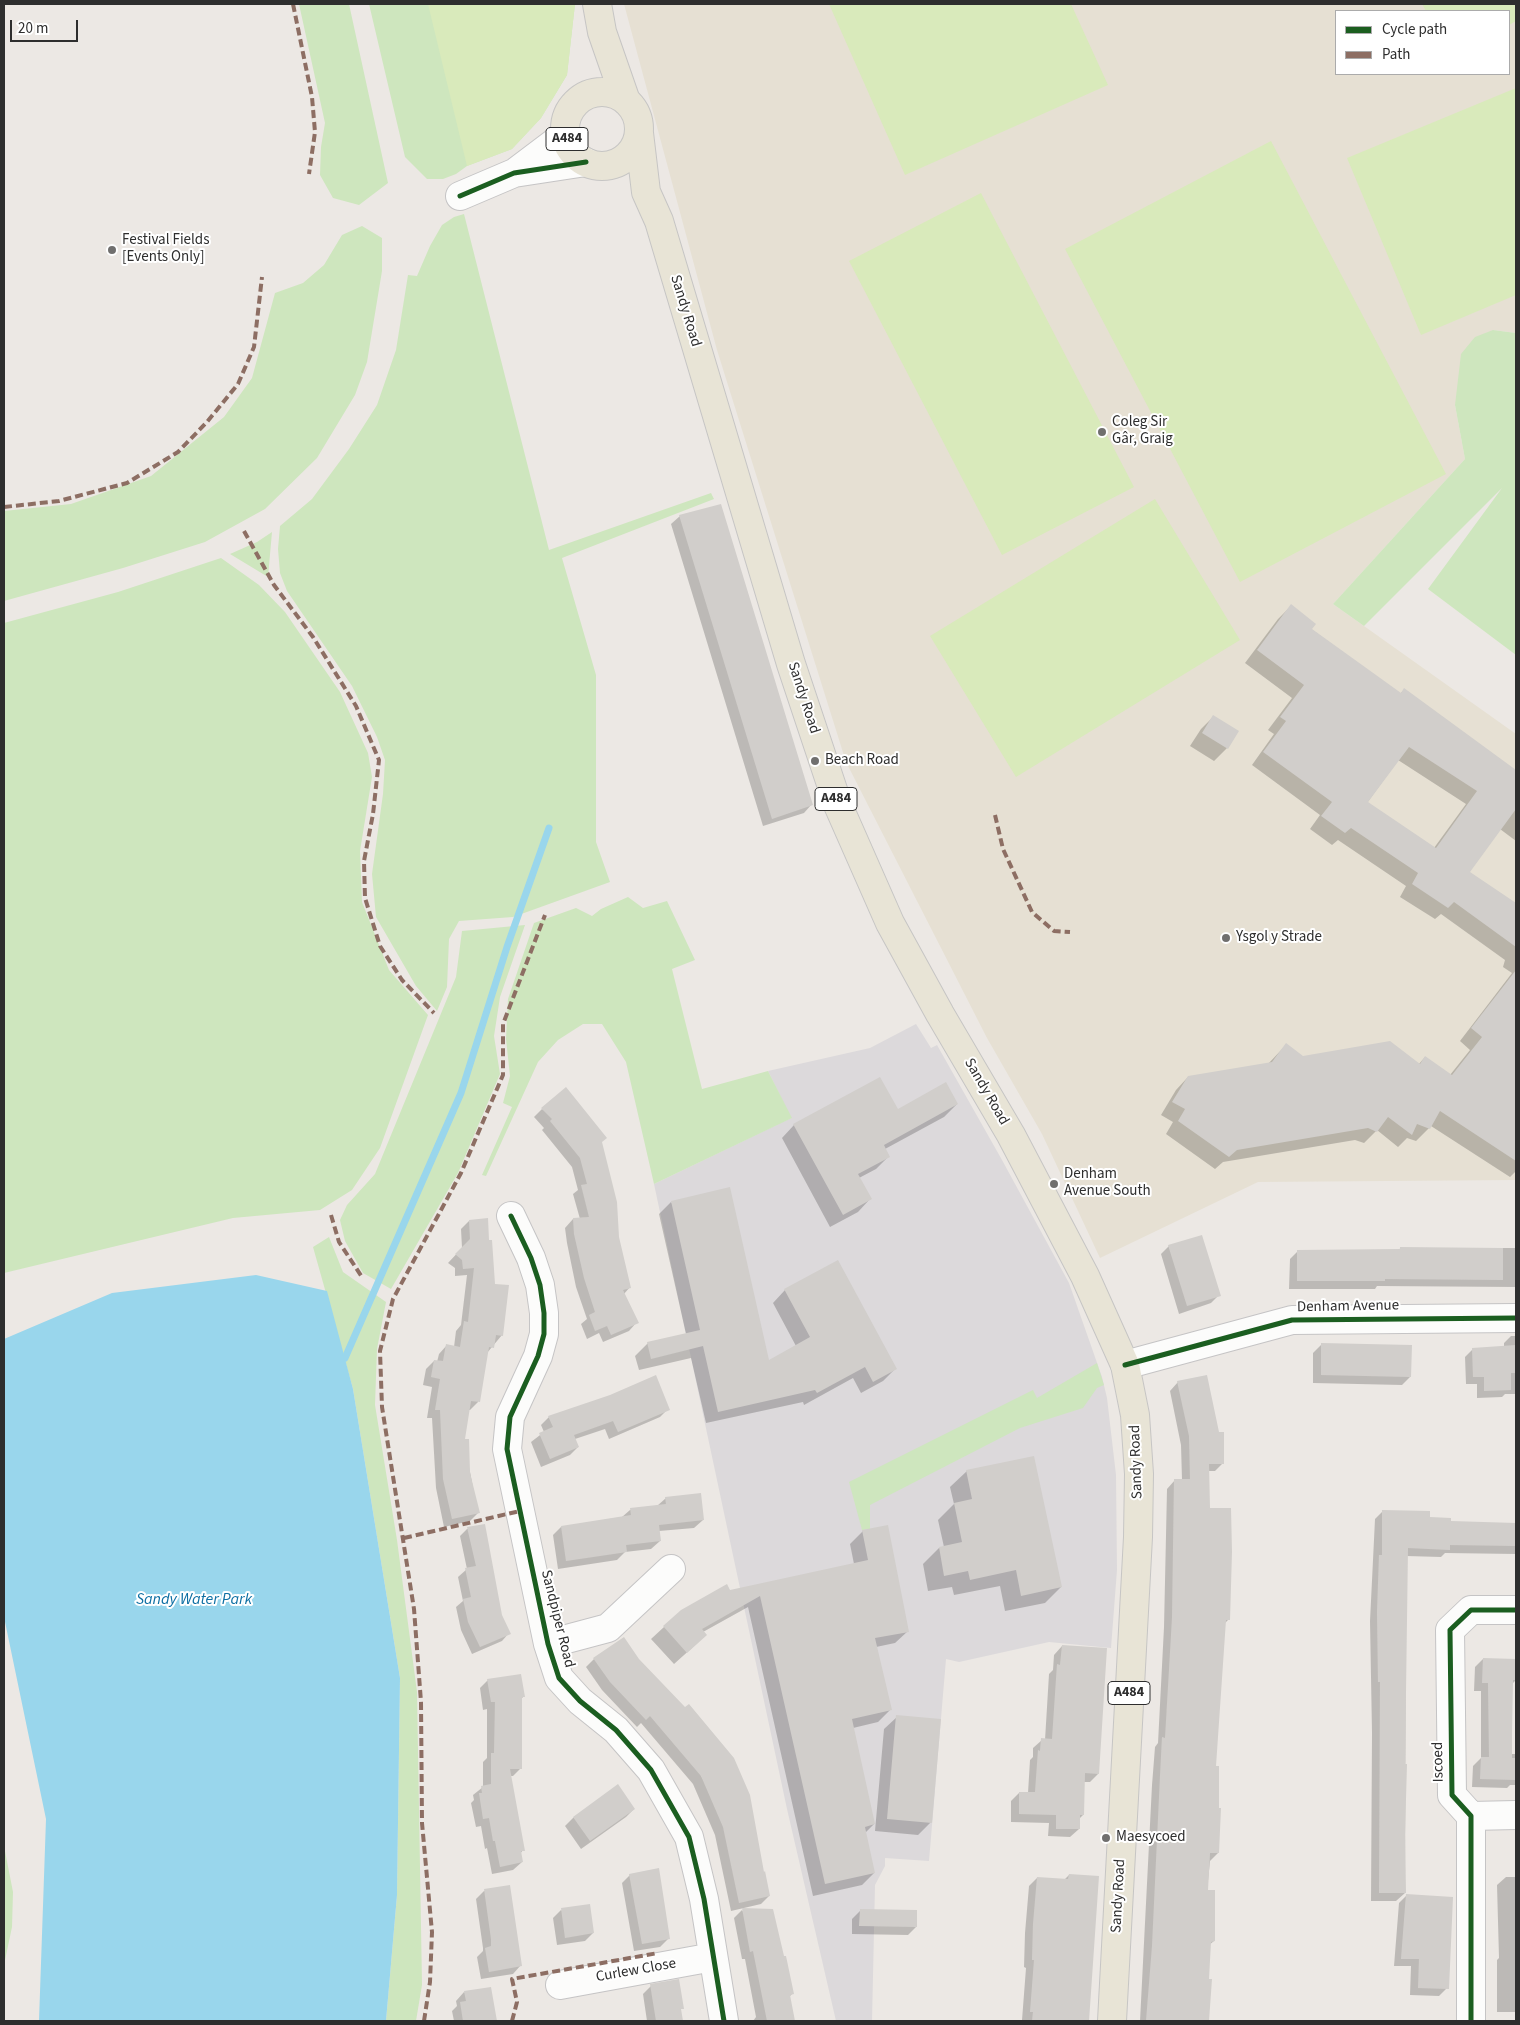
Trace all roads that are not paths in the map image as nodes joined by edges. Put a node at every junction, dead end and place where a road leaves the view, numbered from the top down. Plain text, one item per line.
1 (597, 4) edge
2 (602, 32) junction
3 (590, 95) junction
4 (626, 101) junction
5 (639, 133) junction
6 (566, 134) junction
7 (597, 164) junction
8 (514, 173) junction
9 (646, 192) junction
10 (460, 196) dead end
11 (511, 1216) dead end
12 (1516, 1318) edge
13 (1125, 1365) junction
14 (671, 1570) dead end
15 (1516, 1610) edge
16 (548, 1644) junction
17 (1516, 1815) edge
18 (1471, 1816) junction
19 (713, 1957) junction
20 (560, 1985) dead end
21 (724, 2021) edge
22 (1112, 2021) edge
23 (1471, 2021) edge

1 - 2 main road, A484
2 - 3 main road, A484
2 - 4 main road, A484
3 - 4 main road
3 - 6 main road, A484
4 - 5 main road, A484
5 - 7 main road
5 - 9 main road, Sandy Road / A484
6 - 7 main road, A484
6 - 8 street
7 - 8 street
7 - 9 main road, A484
8 - 10 street
9 - 13 main road, Sandy Road / A484
11 - 16 street, Sandpiper Road
12 - 13 street, Denham Avenue
13 - 22 main road, Sandy Road / A484
14 - 16 street, Sandpiper Road
15 - 18 street, Iscoed
16 - 19 street, Sandpiper Road
17 - 18 street
18 - 23 street
19 - 20 street, Curlew Close
19 - 21 street, Sandpiper Road

